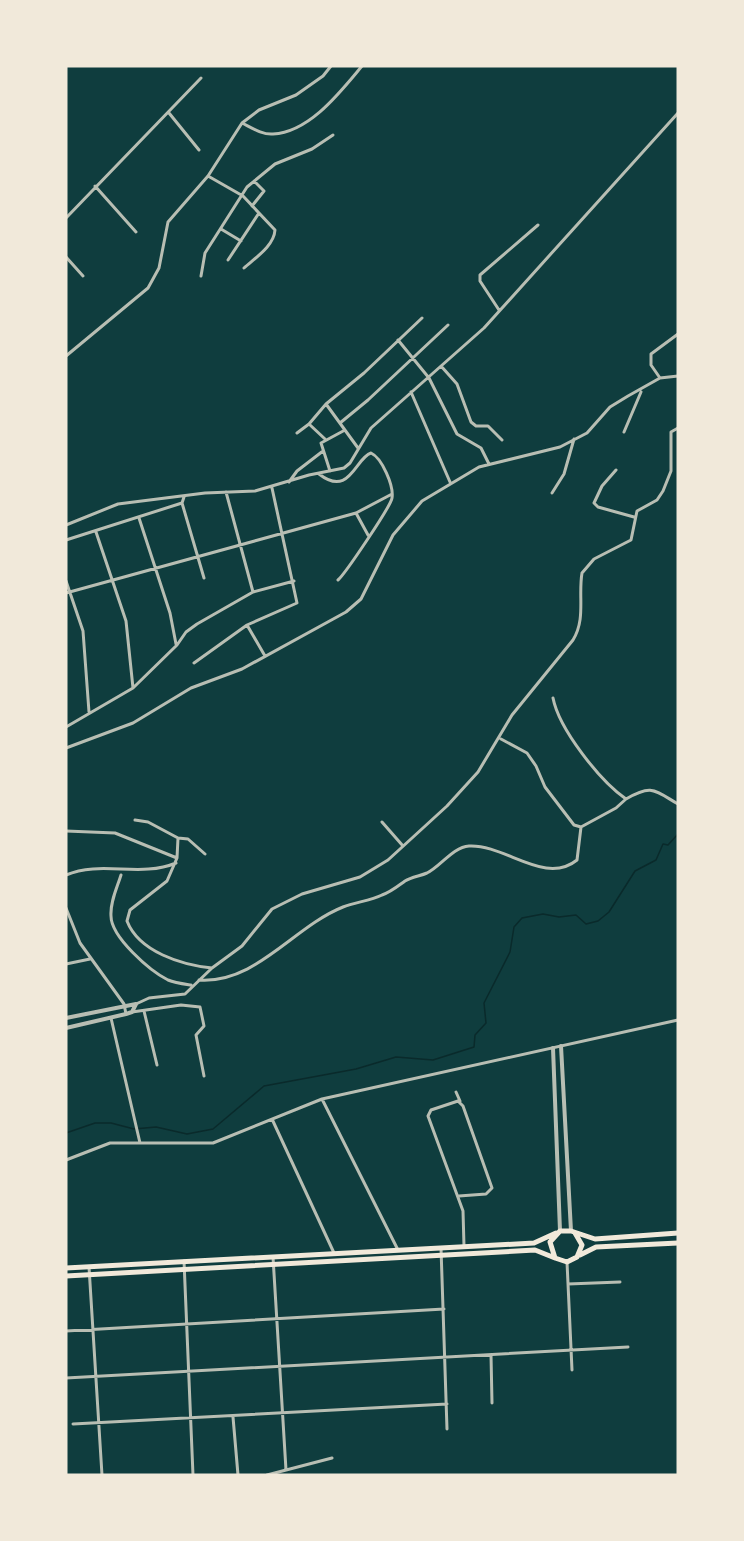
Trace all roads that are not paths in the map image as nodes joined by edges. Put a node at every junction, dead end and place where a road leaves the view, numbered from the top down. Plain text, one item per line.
1 (331, 66) edge
2 (362, 66) edge
3 (201, 78) dead end
4 (169, 113) junction
5 (678, 113) edge
6 (242, 123) junction
7 (333, 135) dead end
8 (199, 150) dead end
9 (208, 176) junction
10 (254, 181) junction
11 (95, 186) junction
12 (243, 196) junction
13 (252, 206) junction
14 (260, 213) junction
15 (66, 218) edge
16 (538, 225) dead end
17 (221, 229) junction
18 (136, 232) dead end
19 (241, 241) junction
20 (66, 257) edge
21 (228, 260) dead end
22 (244, 268) dead end
23 (83, 276) dead end
24 (201, 276) dead end
25 (499, 310) junction
26 (422, 318) dead end
27 (448, 325) dead end
28 (678, 334) edge
29 (398, 339) junction
30 (66, 356) edge
31 (412, 356) junction
32 (441, 366) junction
33 (678, 376) edge
34 (429, 378) junction
35 (660, 378) junction
36 (642, 390) junction
37 (411, 392) junction
38 (326, 404) junction
39 (340, 423) junction
40 (309, 424) junction
41 (678, 428) edge
42 (345, 429) junction
43 (624, 432) dead end
44 (297, 433) dead end
45 (574, 439) junction
46 (325, 440) junction
47 (502, 440) dead end
48 (358, 448) junction
49 (323, 451) junction
50 (489, 464) junction
51 (616, 470) dead end
52 (330, 471) junction
53 (319, 474) junction
54 (450, 482) junction
55 (288, 483) junction
56 (272, 488) junction
57 (226, 492) junction
58 (552, 493) dead end
59 (393, 494) junction
60 (184, 496) junction
61 (182, 503) junction
62 (356, 513) junction
63 (634, 517) junction
64 (139, 518) junction
65 (66, 525) edge
66 (96, 532) junction
67 (283, 532) junction
68 (368, 535) junction
69 (66, 540) edge
70 (241, 543) junction
71 (198, 555) junction
72 (156, 567) junction
73 (204, 578) dead end
74 (113, 579) junction
75 (338, 580) dead end
76 (66, 581) edge
77 (294, 581) junction
78 (253, 591) junction
79 (68, 592) edge
80 (247, 625) junction
81 (177, 645) junction
82 (265, 656) junction
83 (194, 663) dead end
84 (132, 688) junction
85 (553, 698) dead end
86 (89, 712) junction
87 (66, 727) edge
88 (501, 739) junction
89 (66, 748) edge
90 (626, 799) junction
91 (678, 804) edge
92 (135, 820) dead end
93 (382, 822) dead end
94 (581, 827) junction
95 (66, 831) edge
96 (178, 838) junction
97 (403, 846) junction
98 (205, 854) dead end
99 (176, 861) junction
100 (66, 875) edge
101 (121, 875) dead end
102 (66, 909) edge
103 (67, 915) edge
104 (90, 959) junction
105 (66, 964) edge
106 (212, 968) junction
107 (198, 980) junction
108 (191, 986) junction
109 (124, 1004) junction
110 (136, 1004) junction
111 (144, 1011) junction
112 (132, 1012) junction
113 (126, 1014) junction
114 (66, 1018) edge
115 (111, 1018) junction
116 (678, 1020) edge
117 (66, 1028) edge
118 (561, 1046) junction
119 (553, 1048) junction
120 (157, 1065) dead end
121 (204, 1076) dead end
122 (456, 1092) dead end
123 (322, 1099) junction
124 (460, 1101) junction
125 (272, 1119) junction
126 (140, 1143) junction
127 (66, 1160) edge
128 (459, 1196) junction
129 (558, 1232) junction
130 (573, 1232) junction
131 (678, 1233) edge
132 (678, 1243) edge
133 (464, 1246) junction
134 (441, 1248) junction
135 (398, 1250) junction
136 (334, 1253) junction
137 (442, 1255) junction
138 (273, 1257) junction
139 (577, 1257) junction
140 (555, 1258) junction
141 (184, 1261) junction
142 (567, 1262) junction
143 (139, 1264) junction
144 (274, 1264) junction
145 (89, 1267) junction
146 (66, 1268) edge
147 (185, 1269) junction
148 (139, 1272) junction
149 (90, 1275) junction
150 (66, 1276) edge
151 (620, 1282) dead end
152 (568, 1284) junction
153 (444, 1309) junction
154 (277, 1318) junction
155 (186, 1323) junction
156 (93, 1329) junction
157 (66, 1331) edge
158 (627, 1347) dead end
159 (570, 1350) junction
160 (491, 1356) junction
161 (445, 1358) junction
162 (279, 1366) junction
163 (572, 1370) dead end
164 (188, 1371) junction
165 (95, 1376) junction
166 (66, 1378) edge
167 (492, 1403) dead end
168 (447, 1404) junction
169 (282, 1414) junction
170 (233, 1416) junction
171 (190, 1418) junction
172 (99, 1423) junction
173 (73, 1424) dead end
174 (447, 1429) dead end
175 (332, 1458) dead end
176 (286, 1470) junction
177 (102, 1475) edge
178 (193, 1475) edge
179 (238, 1475) edge
180 (267, 1475) edge

1 - 6 street
2 - 6 street
3 - 4 street
4 - 8 street
4 - 11 street
5 - 25 street
6 - 9 street
7 - 10 street
9 - 12 street
9 - 30 street
10 - 12 street
10 - 13 street
11 - 15 street
11 - 18 street
12 - 13 street
12 - 17 street
13 - 14 street
14 - 19 street
14 - 22 street
16 - 25 street
17 - 19 street
17 - 24 street
19 - 21 street
20 - 23 street
25 - 32 street
26 - 29 street
27 - 31 street
28 - 35 street
29 - 31 street
29 - 38 street
31 - 34 street
31 - 39 street
32 - 34 street
32 - 47 street
33 - 35 street
34 - 37 street
34 - 50 street
35 - 36 street
36 - 43 street
36 - 45 street
37 - 48 street
37 - 54 street
38 - 39 street
38 - 40 street
39 - 42 street
40 - 44 street
40 - 46 street
41 - 63 street
42 - 46 street
42 - 48 street
45 - 50 street
45 - 58 street
46 - 49 street
48 - 52 street
49 - 52 street
49 - 55 street
50 - 54 street
51 - 63 street
52 - 53 street
53 - 55 street
53 - 59 street
54 - 82 street
55 - 56 street
56 - 57 street
56 - 67 street
57 - 60 street
57 - 70 street
59 - 62 street
59 - 68 street
60 - 61 street
60 - 65 street
61 - 64 street
61 - 71 street
62 - 67 street
62 - 68 street
63 - 88 street
64 - 66 street
64 - 72 street
66 - 69 street
66 - 74 street
67 - 70 street
67 - 77 street
68 - 75 street
70 - 71 street
70 - 78 street
71 - 72 street
71 - 73 street
72 - 74 street
72 - 81 street
74 - 79 street
74 - 84 street
76 - 79 street
77 - 78 street
77 - 80 street
78 - 81 street
79 - 86 street
80 - 82 street
80 - 83 street
81 - 84 street
82 - 89 street
84 - 86 street
85 - 90 street
86 - 87 street
88 - 94 street
88 - 97 street
90 - 91 street
90 - 94 street
92 - 96 street
93 - 97 street
94 - 107 street
95 - 99 street
96 - 98 street
96 - 99 street
97 - 106 street
99 - 100 street
99 - 106 street
101 - 108 street
102 - 103 street
103 - 104 street
104 - 105 street
104 - 109 street
106 - 107 street
107 - 108 street
108 - 110 street
109 - 110 street
109 - 113 street
109 - 114 street
110 - 112 street
111 - 112 street
111 - 120 street
111 - 121 street
112 - 113 street
113 - 115 street
115 - 117 street
115 - 126 street
116 - 118 street
118 - 119 street
118 - 130 street
119 - 123 street
119 - 129 street
122 - 124 street
123 - 125 street
123 - 135 street
124 - 128 street
124 - 128 street
125 - 126 street
125 - 136 street
126 - 127 street
128 - 133 street
129 - 130 highway
129 - 133 highway
129 - 140 highway
130 - 131 highway
130 - 139 highway
132 - 139 highway
133 - 134 highway
134 - 135 highway
134 - 137 street
135 - 136 highway
136 - 138 highway
137 - 140 highway
137 - 144 highway
137 - 153 street
138 - 141 highway
138 - 144 street
139 - 142 highway
140 - 142 highway
141 - 143 highway
141 - 147 street
142 - 152 street
143 - 145 highway
143 - 148 street
144 - 147 highway
144 - 154 street
145 - 146 highway
145 - 149 street
147 - 148 highway
147 - 155 street
148 - 149 highway
149 - 150 highway
149 - 156 street
151 - 152 street
152 - 159 street
153 - 154 street
153 - 161 street
154 - 155 street
154 - 162 street
155 - 156 street
155 - 164 street
156 - 157 street
156 - 165 street
158 - 159 street
159 - 160 street
159 - 163 street
160 - 161 street
160 - 167 street
161 - 162 street
161 - 168 street
162 - 164 street
162 - 169 street
164 - 165 street
164 - 171 street
165 - 166 street
165 - 172 street
168 - 169 street
168 - 174 street
169 - 170 street
169 - 176 street
170 - 171 street
170 - 179 street
171 - 172 street
171 - 178 street
172 - 173 street
172 - 177 street
175 - 176 street
176 - 180 street

